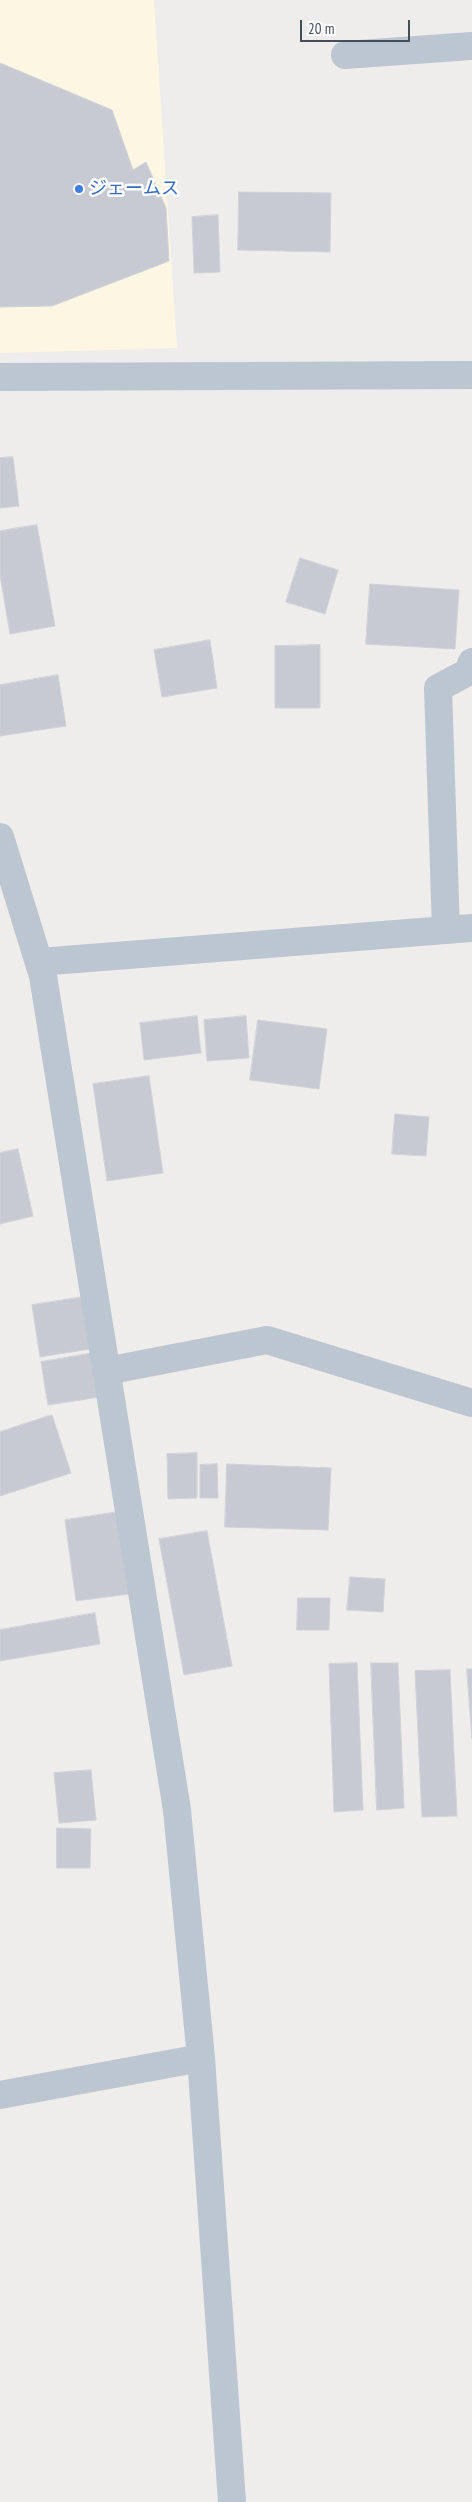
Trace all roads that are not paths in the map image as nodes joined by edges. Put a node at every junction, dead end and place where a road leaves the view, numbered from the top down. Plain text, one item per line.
1 (472, 46) edge
2 (345, 55) dead end
3 (472, 375) edge
4 (0, 377) edge
5 (472, 662) edge
6 (0, 837) edge
7 (459, 929) edge
8 (39, 962) junction
9 (106, 1371) junction
10 (472, 1403) edge
11 (201, 2058) junction
12 (0, 2095) edge
13 (232, 2502) edge

1 - 2 street
3 - 4 street
5 - 7 street
6 - 8 street
7 - 8 street
8 - 9 street
9 - 10 street
9 - 11 street
11 - 12 street
11 - 13 street

